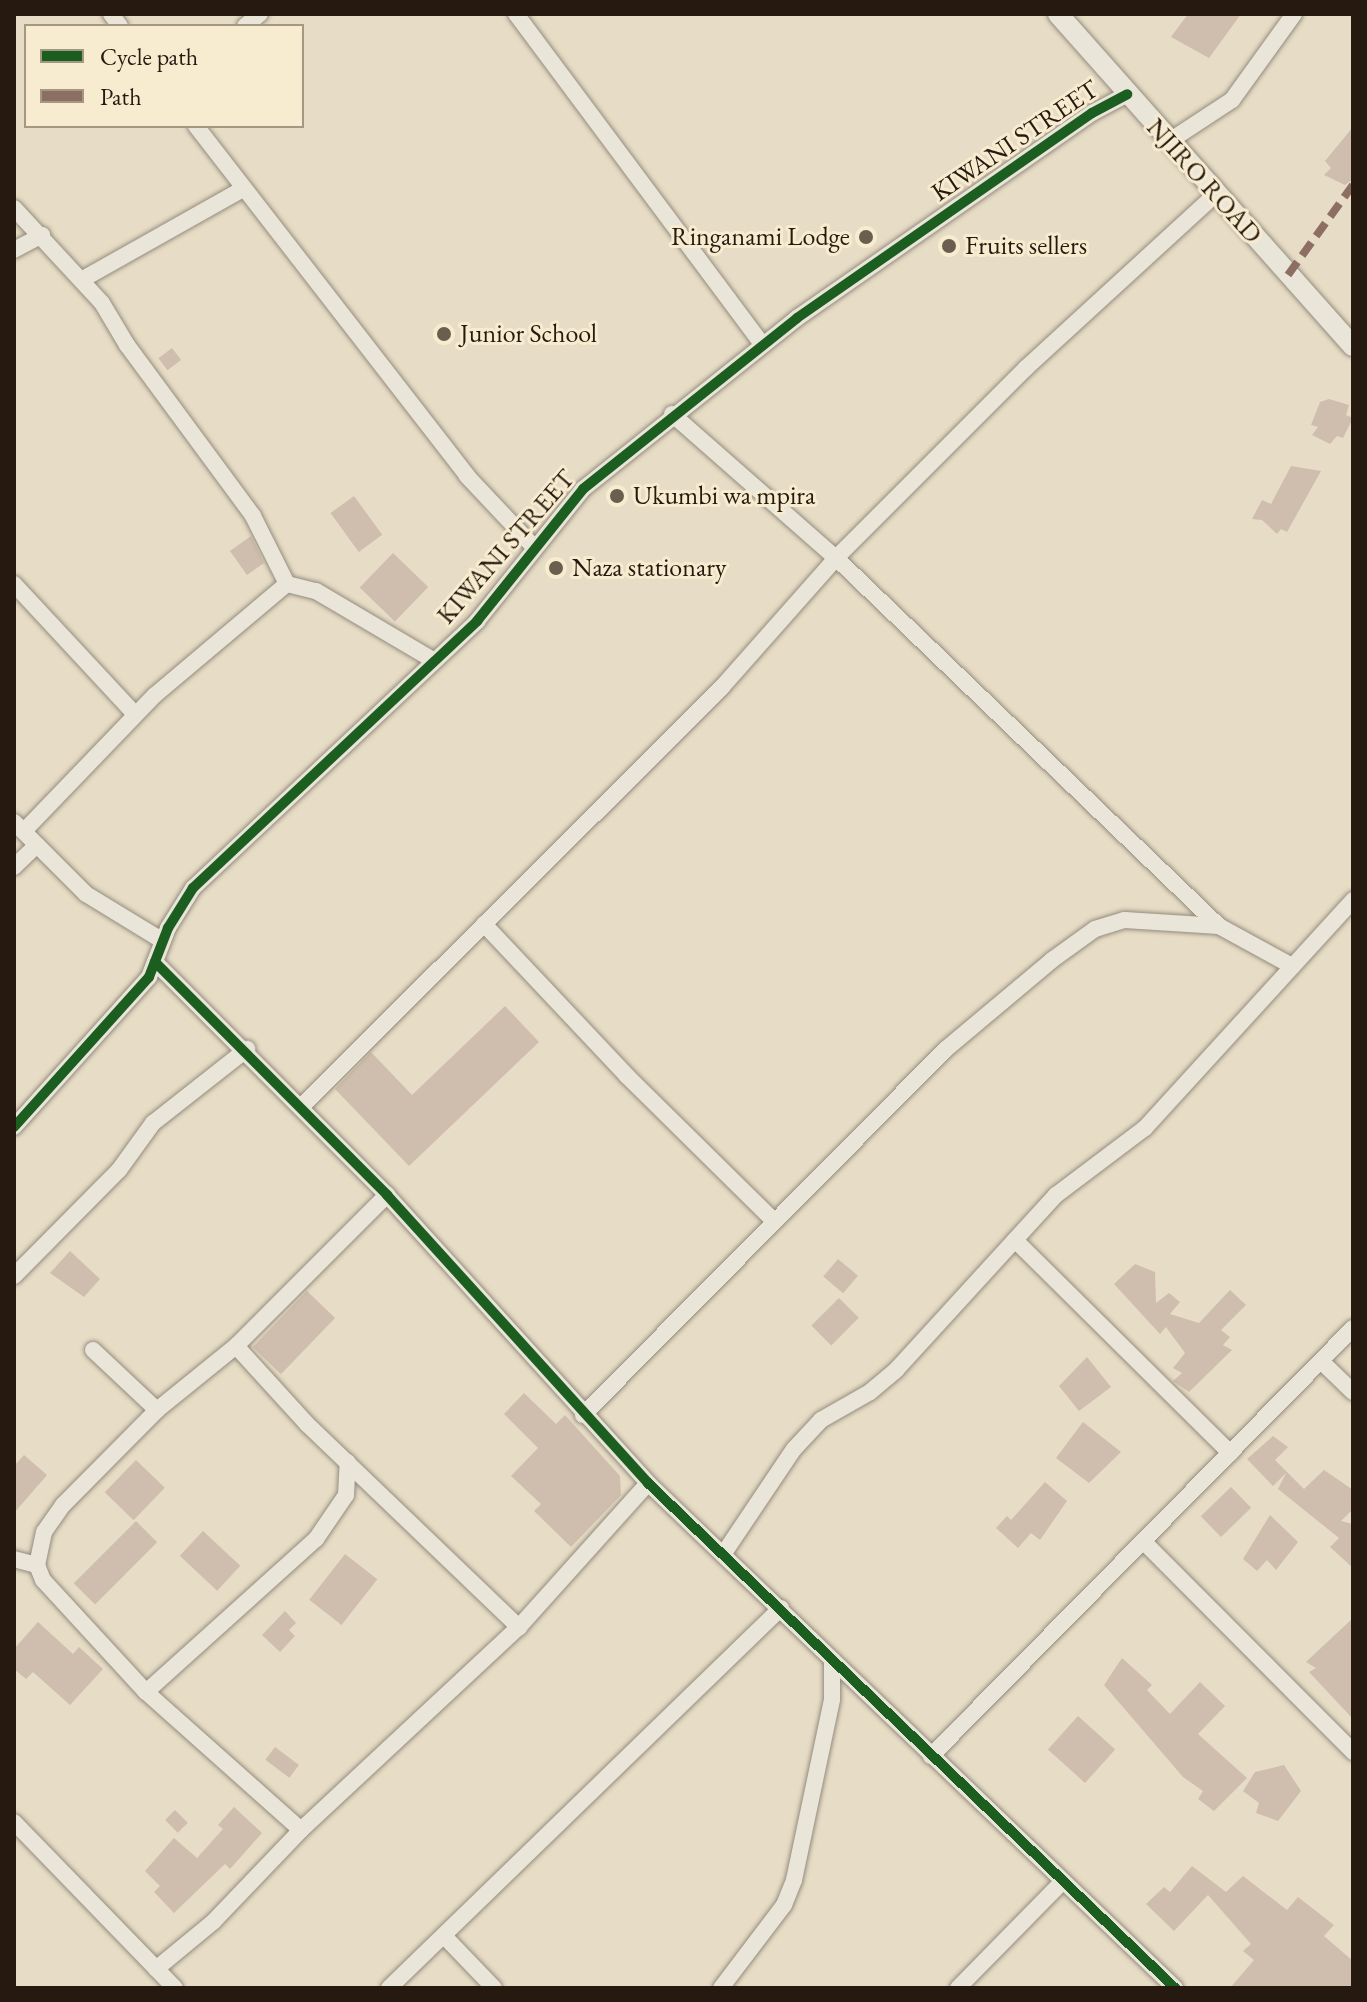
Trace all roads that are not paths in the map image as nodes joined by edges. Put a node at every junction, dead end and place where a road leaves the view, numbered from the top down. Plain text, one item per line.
1 (516, 14) edge
2 (1058, 14) edge
3 (1294, 14) edge
4 (1127, 94) junction
5 (197, 128) edge
6 (1168, 142) junction
7 (243, 189) junction
8 (1215, 195) junction
9 (14, 208) edge
10 (42, 235) junction
11 (14, 250) edge
12 (83, 279) junction
13 (762, 344) junction
14 (1353, 346) edge
15 (672, 414) junction
16 (533, 546) junction
17 (836, 558) junction
18 (14, 584) edge
19 (287, 584) junction
20 (433, 660) junction
21 (135, 714) junction
22 (19, 826) edge
23 (37, 845) junction
24 (14, 867) edge
25 (1353, 900) edge
26 (484, 924) junction
27 (1219, 926) junction
28 (163, 941) junction
29 (155, 962) junction
30 (1292, 966) junction
31 (247, 1049) junction
32 (302, 1106) junction
33 (14, 1127) edge
34 (387, 1195) junction
35 (774, 1221) junction
36 (1015, 1240) junction
37 (14, 1276) edge
38 (1353, 1328) edge
39 (236, 1346) junction
40 (93, 1350) dead end
41 (1322, 1362) junction
42 (1353, 1392) edge
43 (157, 1410) junction
44 (583, 1415) junction
45 (1230, 1453) junction
46 (348, 1462) junction
47 (648, 1483) junction
48 (1143, 1541) junction
49 (724, 1553) junction
50 (14, 1559) edge
51 (37, 1565) junction
52 (781, 1608) junction
53 (519, 1627) junction
54 (832, 1660) junction
55 (146, 1692) junction
56 (1353, 1752) edge
57 (931, 1756) junction
58 (14, 1822) edge
59 (301, 1830) junction
60 (1062, 1882) junction
61 (446, 1938) junction
62 (156, 1969) junction
63 (175, 1988) edge
64 (389, 1988) edge
65 (494, 1988) edge
66 (721, 1988) edge
67 (958, 1988) edge
68 (1175, 1988) edge

1 - 13 street
2 - 4 street, NJIRO ROAD
3 - 6 street
4 - 6 street, NJIRO ROAD
4 - 13 street, KIWANI STREET
5 - 7 street
6 - 8 street, NJIRO ROAD
7 - 12 street
7 - 16 street
8 - 14 street, NJIRO ROAD
8 - 17 street
9 - 10 street
10 - 11 street
10 - 12 street
12 - 19 street
13 - 15 street, KIWANI STREET
15 - 16 street, KIWANI STREET
15 - 17 street
16 - 20 street, KIWANI STREET
17 - 26 street
17 - 27 street
18 - 21 street
19 - 20 street
19 - 21 street
20 - 28 street, KIWANI STREET
21 - 22 street
22 - 23 street
23 - 24 street
23 - 28 street
25 - 30 street
26 - 32 street
26 - 35 street
27 - 30 street
27 - 35 street
28 - 29 street, KIWANI STREET
29 - 31 street
29 - 33 street, KIWANI STREET
30 - 36 street
31 - 32 street
31 - 37 street
32 - 34 street
34 - 39 street
34 - 44 street
35 - 44 street
36 - 45 street
36 - 49 street
38 - 41 street
39 - 43 street
39 - 46 street
40 - 43 street
41 - 42 street
41 - 45 street
43 - 51 street
44 - 47 street
45 - 48 street
46 - 53 street
46 - 55 street
47 - 49 street
47 - 53 street
48 - 56 street
48 - 57 street
49 - 52 street
50 - 51 street
51 - 55 street
52 - 54 street
52 - 61 street
53 - 59 street
54 - 57 street
54 - 66 street
55 - 59 street
57 - 60 street
58 - 62 street
59 - 62 street
60 - 67 street
60 - 68 street
61 - 64 street
61 - 65 street
62 - 63 street

